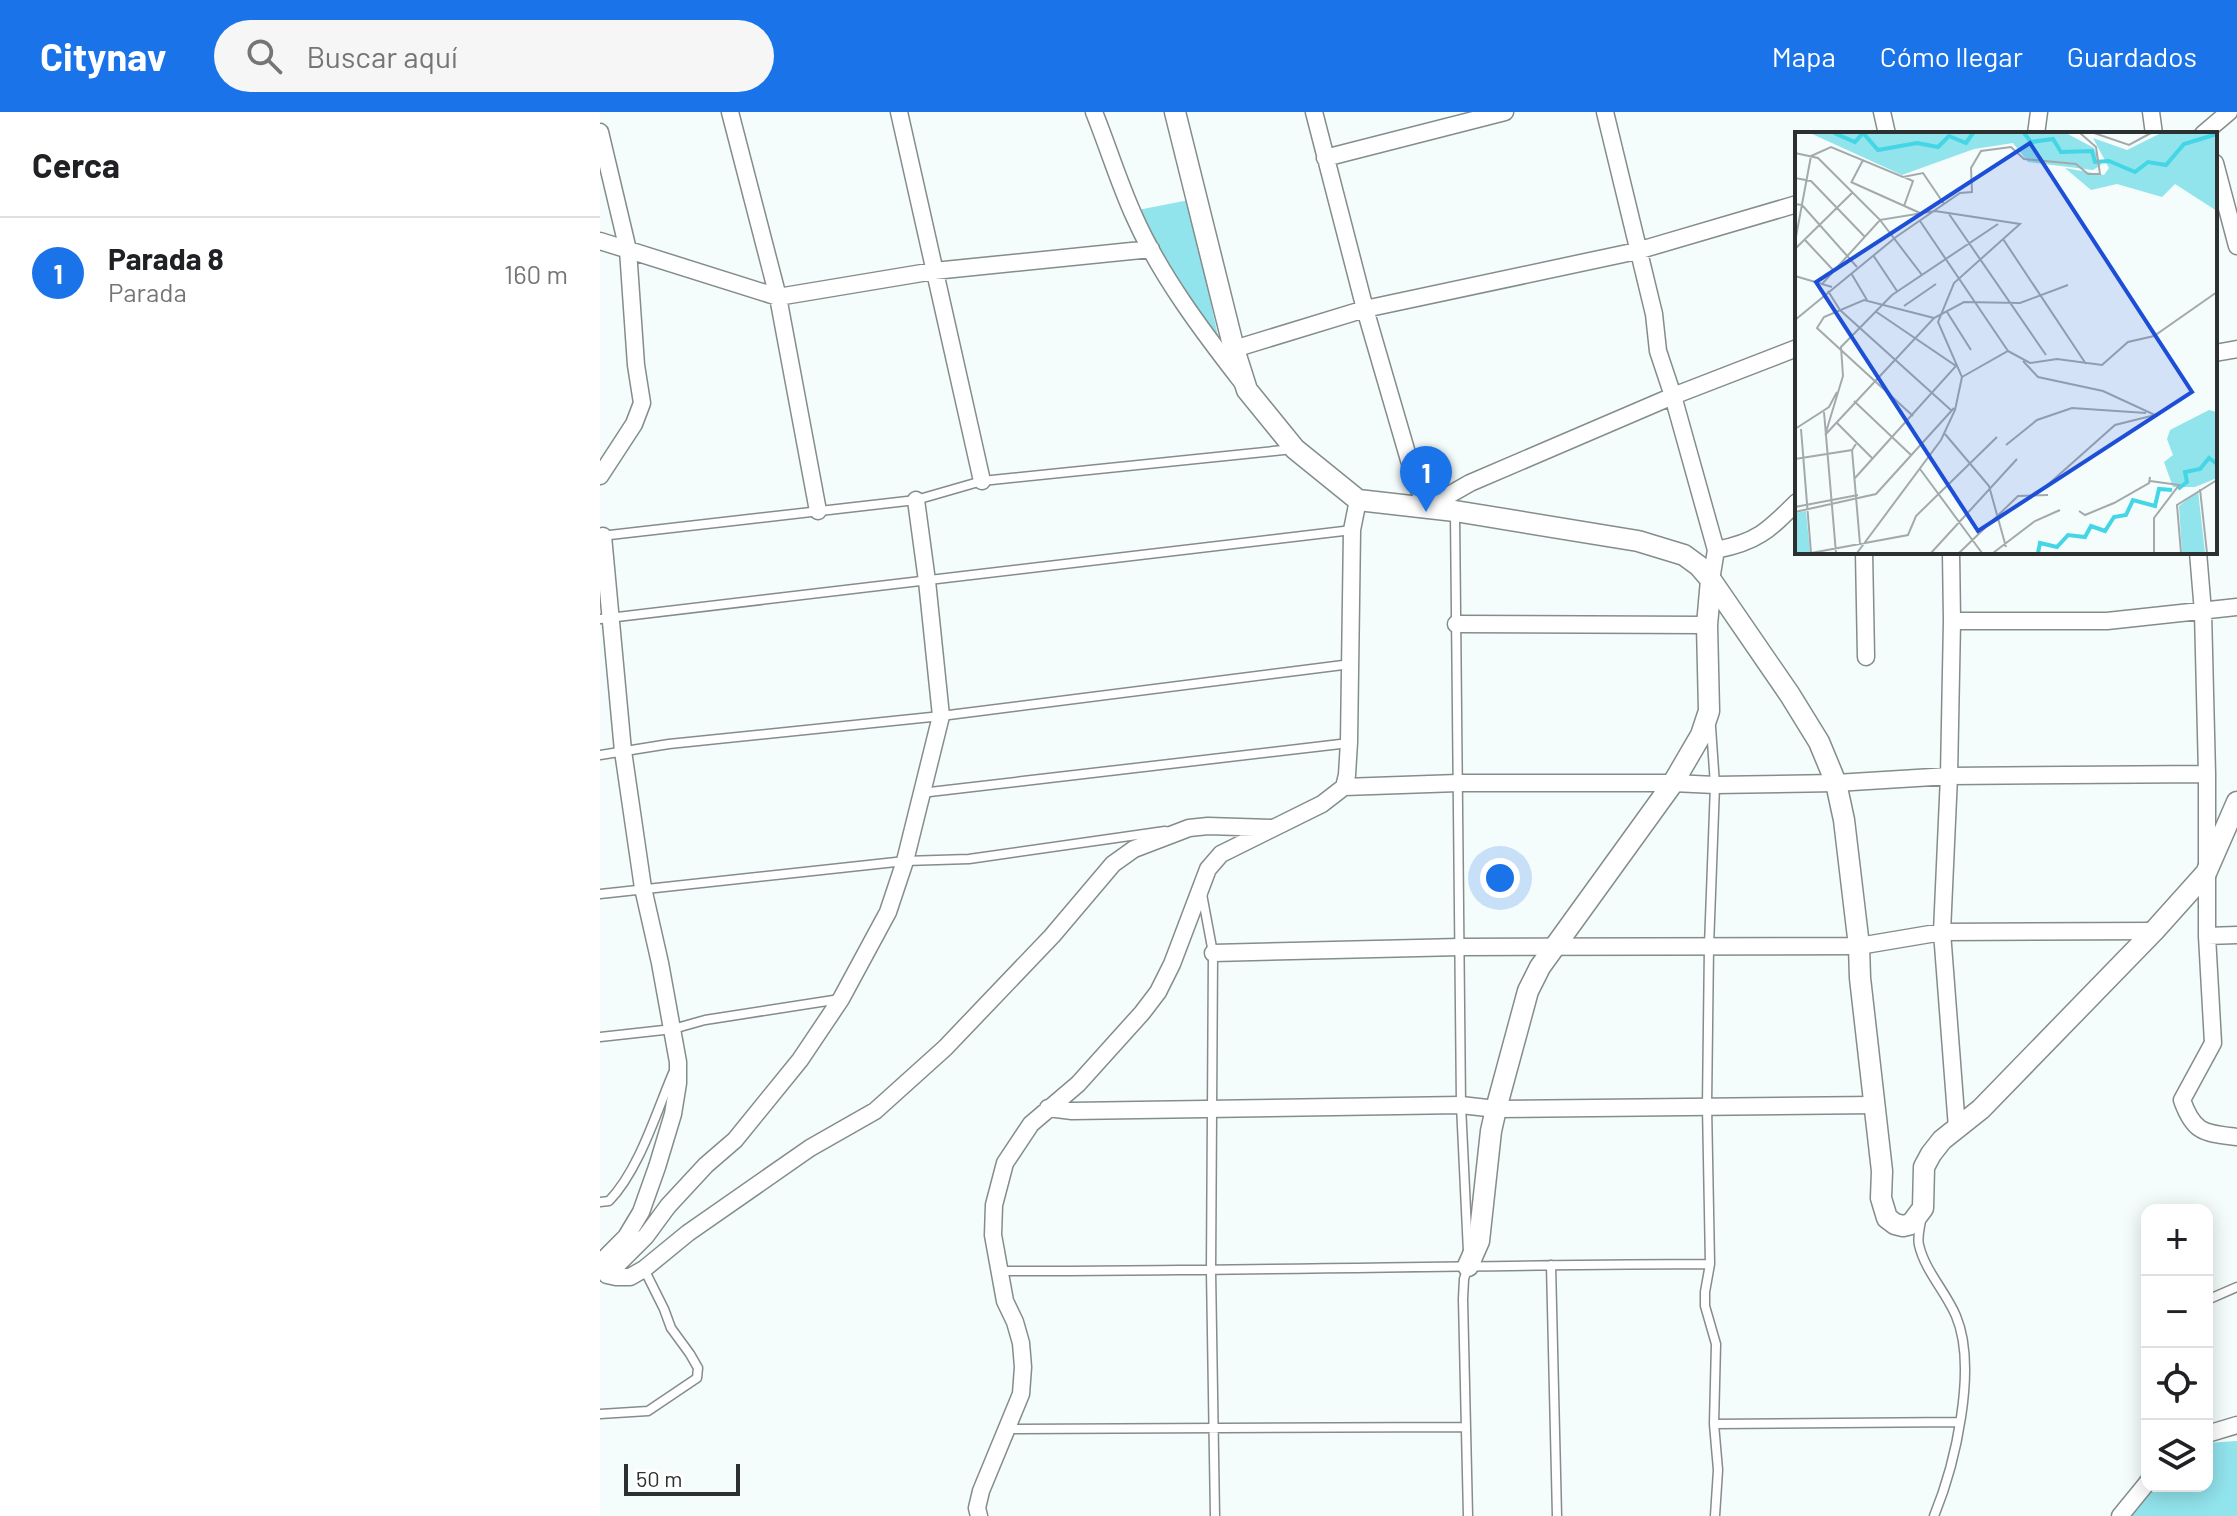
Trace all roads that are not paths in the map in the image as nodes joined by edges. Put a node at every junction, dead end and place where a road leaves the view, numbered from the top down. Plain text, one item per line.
1 (730, 112) edge
2 (899, 112) edge
3 (1094, 112) edge
4 (1175, 112) edge
5 (1314, 112) edge
6 (1505, 112) edge
7 (1605, 112) edge
8 (1882, 112) edge
9 (2039, 112) edge
10 (2151, 112) edge
11 (2229, 112) edge
12 (600, 132) edge
13 (1887, 132) edge
14 (2036, 132) edge
15 (2154, 132) edge
16 (2207, 132) edge
17 (1325, 158) junction
18 (2217, 170) edge
19 (1795, 205) edge
20 (2235, 229) edge
21 (600, 241) edge
22 (2237, 246) edge
23 (1151, 249) junction
24 (628, 250) junction
25 (1637, 251) junction
26 (934, 271) junction
27 (778, 297) junction
28 (1365, 309) junction
29 (1234, 349) junction
30 (1795, 349) edge
31 (2237, 349) edge
32 (2217, 353) edge
33 (1247, 390) junction
34 (1673, 396) junction
35 (1295, 449) junction
36 (600, 476) edge
37 (982, 481) junction
38 (916, 500) junction
39 (1358, 500) junction
40 (1795, 504) edge
41 (1428, 507) junction
42 (818, 511) junction
43 (1455, 511) junction
44 (1352, 530) junction
45 (601, 536) edge
46 (1716, 550) junction
47 (1864, 554) edge
48 (1951, 554) edge
49 (2198, 554) edge
50 (1711, 580) junction
51 (927, 581) junction
52 (2237, 607) edge
53 (2203, 612) junction
54 (606, 618) edge
55 (1952, 621) junction
56 (1456, 624) junction
57 (1707, 625) junction
58 (1866, 657) dead end
59 (1351, 664) junction
60 (1709, 711) junction
61 (941, 716) junction
62 (1349, 742) junction
63 (623, 751) junction
64 (600, 755) edge
65 (2207, 774) junction
66 (1949, 776) junction
67 (1458, 783) junction
68 (1673, 783) junction
69 (1836, 783) junction
70 (1715, 785) junction
71 (1344, 787) junction
72 (920, 793) junction
73 (2237, 803) edge
74 (1189, 828) junction
75 (1271, 828) junction
76 (905, 861) junction
77 (2206, 873) junction
78 (1200, 886) junction
79 (643, 888) junction
80 (600, 894) edge
81 (2154, 931) junction
82 (1942, 932) junction
83 (2237, 935) edge
84 (2207, 936) junction
85 (1709, 946) junction
86 (1859, 946) junction
87 (1460, 947) junction
88 (1553, 948) junction
89 (1213, 953) junction
90 (841, 999) junction
91 (673, 1029) junction
92 (600, 1037) edge
93 (678, 1062) junction
94 (1461, 1105) junction
95 (1875, 1105) junction
96 (1707, 1106) junction
97 (1048, 1108) junction
98 (1211, 1109) junction
99 (1496, 1109) junction
100 (1957, 1128) junction
101 (2237, 1137) edge
102 (600, 1202) edge
103 (1923, 1208) junction
104 (1710, 1264) junction
105 (1551, 1265) junction
106 (1468, 1266) junction
107 (644, 1269) junction
108 (998, 1271) junction
109 (1211, 1271) junction
110 (607, 1275) junction
111 (2237, 1287) edge
112 (2213, 1297) edge
113 (600, 1414) edge
114 (1959, 1422) junction
115 (1714, 1424) junction
116 (2237, 1425) edge
117 (1465, 1427) junction
118 (1006, 1429) junction
119 (1213, 1429) junction
120 (2213, 1432) edge
121 (2141, 1490) edge
122 (979, 1516) edge
123 (1215, 1516) edge
124 (1468, 1516) edge
125 (1557, 1516) edge
126 (1715, 1516) edge
127 (1934, 1516) edge
128 (2120, 1516) edge

1 - 27 street
2 - 26 street
3 - 23 street
4 - 29 street
5 - 17 street
6 - 17 street
7 - 25 street
8 - 13 street
9 - 14 street
10 - 15 street
11 - 16 street
12 - 24 street
17 - 28 street
18 - 20 street
19 - 25 street
20 - 22 street
21 - 24 street
23 - 26 street
23 - 33 street
24 - 27 street
24 - 36 street
25 - 28 street
25 - 34 street
26 - 27 street
26 - 37 street
27 - 42 street
28 - 29 street
28 - 41 street
29 - 33 street
30 - 34 street
31 - 32 street
33 - 35 street
34 - 41 street
34 - 46 street
35 - 37 lane
35 - 39 street
37 - 38 lane
38 - 42 lane
38 - 51 street
39 - 41 street
39 - 44 street
40 - 46 street
41 - 43 street
42 - 45 lane
43 - 50 street
43 - 56 lane
44 - 51 lane
44 - 59 street
45 - 54 street
46 - 50 street
47 - 58 street
48 - 55 street
49 - 53 street
50 - 57 street
50 - 69 street
51 - 54 lane
51 - 61 street
52 - 53 street
53 - 55 street
53 - 65 street
54 - 63 street
55 - 66 street
56 - 57 street
56 - 67 lane
57 - 60 street
59 - 61 lane
59 - 62 street
60 - 68 street
60 - 70 lane
61 - 63 lane
61 - 72 street
62 - 71 street
62 - 72 lane
63 - 64 lane
63 - 79 street
65 - 66 street
65 - 77 street
66 - 69 street
66 - 82 street
67 - 68 street
67 - 71 street
67 - 87 lane
68 - 70 street
68 - 88 street
69 - 70 street
69 - 86 street
70 - 85 lane
71 - 75 street
72 - 76 street
73 - 77 street
74 - 75 street
74 - 76 lane
74 - 107 street
75 - 78 street
76 - 79 lane
76 - 90 street
77 - 81 street
77 - 84 street
78 - 89 lane
78 - 97 street
79 - 80 lane
79 - 91 street
81 - 82 street
81 - 100 street
82 - 86 street
82 - 100 street
83 - 84 street
84 - 101 street
85 - 86 street
85 - 88 street
85 - 96 lane
86 - 95 street
87 - 88 street
87 - 89 street
87 - 94 lane
88 - 99 street
89 - 98 lane
90 - 91 lane
90 - 110 street
91 - 92 lane
91 - 93 street
93 - 102 lane
93 - 110 street
94 - 98 street
94 - 99 street
94 - 106 lane
95 - 96 street
95 - 103 street
96 - 99 street
96 - 104 lane
97 - 98 street
97 - 108 street
98 - 109 lane
99 - 106 street
100 - 103 street
103 - 114 lane
104 - 105 lane
104 - 115 lane
105 - 106 lane
105 - 125 lane
106 - 109 lane
106 - 117 lane
107 - 110 street
107 - 113 lane
108 - 109 lane
108 - 118 street
109 - 119 lane
111 - 112 lane
114 - 115 lane
114 - 127 lane
115 - 126 lane
116 - 120 street
117 - 119 lane
117 - 124 lane
118 - 119 lane
118 - 122 street
119 - 123 lane
121 - 128 street

